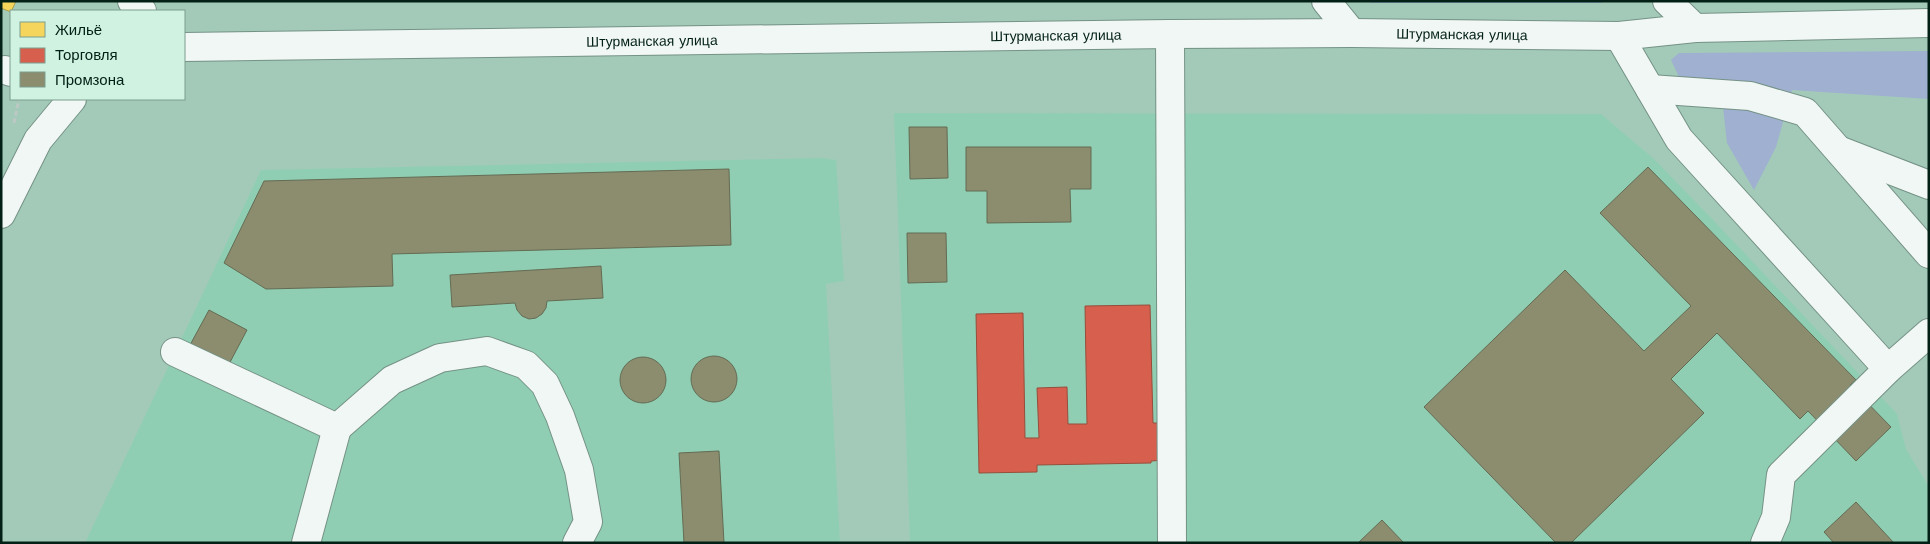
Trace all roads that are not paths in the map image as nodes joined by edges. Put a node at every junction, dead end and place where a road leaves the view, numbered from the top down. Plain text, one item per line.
1 (132, 1) edge
2 (1326, 1) edge
3 (1667, 1) edge
4 (141, 10) edge
5 (1929, 23) edge
6 (1695, 28) junction
7 (1352, 33) junction
8 (1170, 34) junction
9 (1619, 36) junction
10 (186, 45) edge
11 (1650, 90) junction
12 (69, 100) edge
13 (1838, 149) junction
14 (1929, 185) edge
15 (1, 214) edge
16 (1929, 254) edge
17 (1929, 333) edge
18 (175, 352) dead end
19 (1888, 369) junction
20 (337, 428) junction
21 (306, 543) edge
22 (577, 543) edge
23 (1172, 543) edge
24 (1764, 543) edge

1 - 4 street
2 - 7 street
3 - 6 street
5 - 6 street, Штурманская улица
6 - 9 street, Штурманская улица
7 - 8 street, Штурманская улица
7 - 9 street, Штурманская улица
8 - 10 street, Штурманская улица
8 - 23 street
9 - 11 street
11 - 13 street
11 - 19 street
12 - 15 street
13 - 14 street
13 - 16 street
17 - 19 street
18 - 20 street
19 - 24 street
20 - 21 street
20 - 22 street

